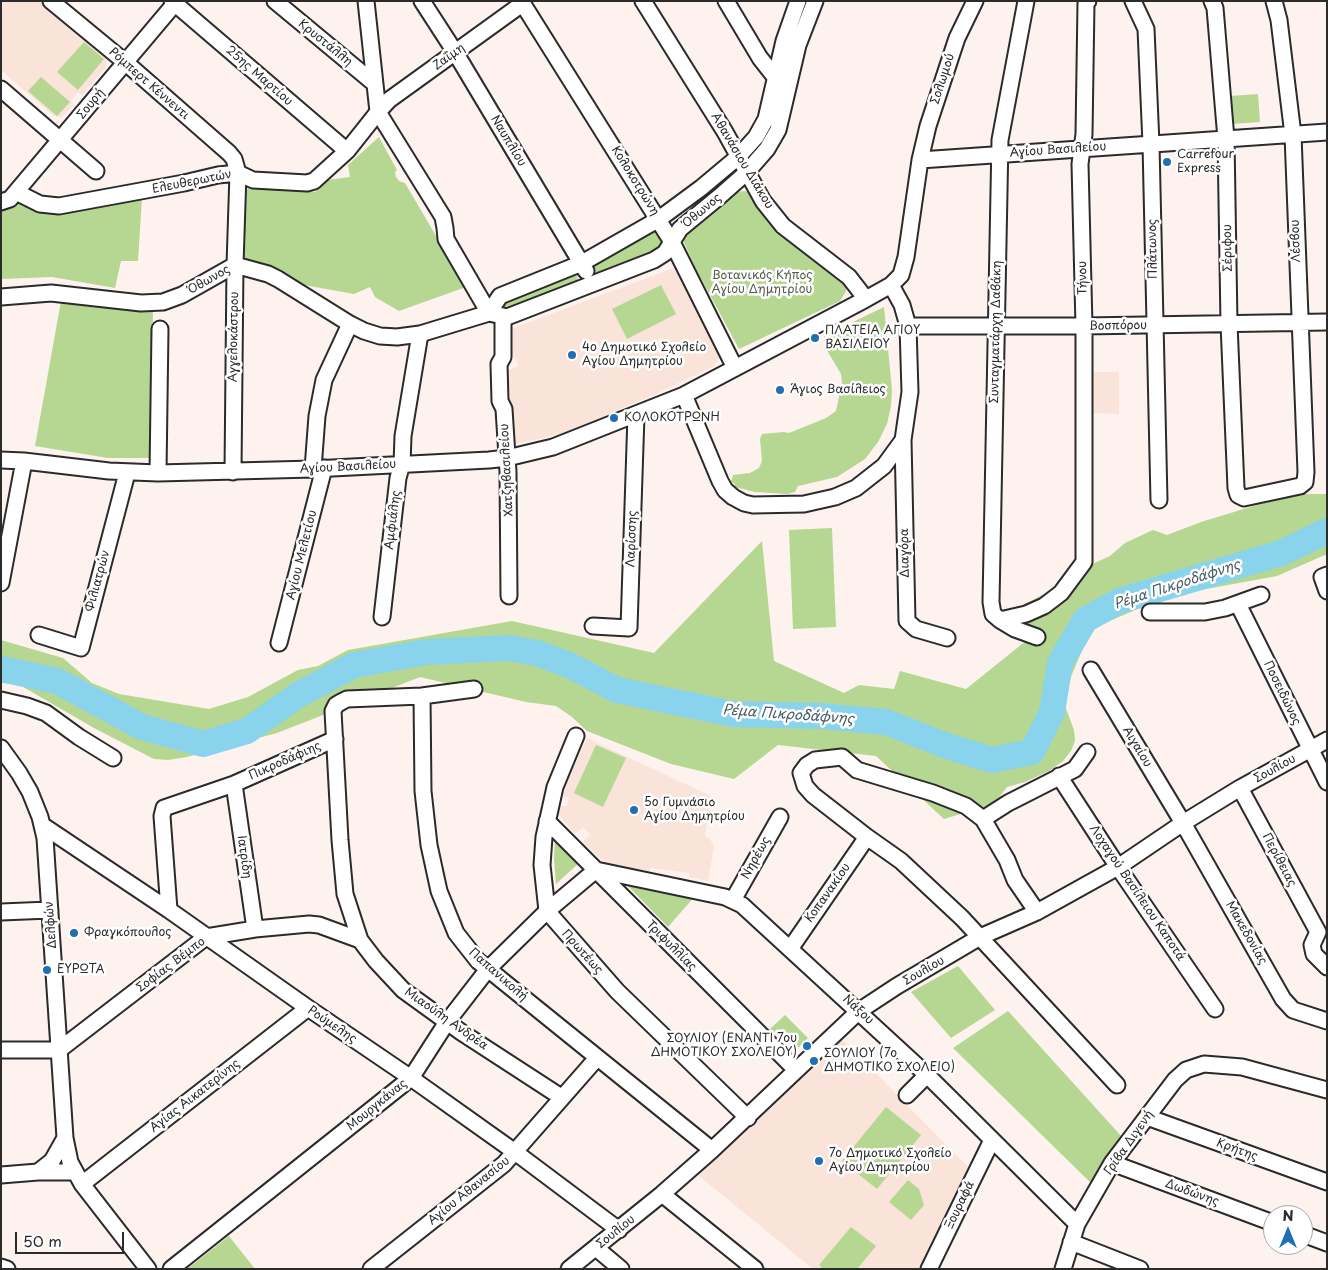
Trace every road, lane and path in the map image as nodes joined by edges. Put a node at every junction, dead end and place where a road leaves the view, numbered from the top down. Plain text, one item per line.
1 (51, 1) edge
2 (274, 1) edge
3 (366, 1) edge
4 (422, 1) edge
5 (643, 1) edge
6 (726, 1) edge
7 (798, 1) edge
8 (815, 1) edge
9 (1026, 1) edge
10 (1133, 1) edge
11 (1212, 1) edge
12 (1274, 1) edge
13 (175, 2) edge
14 (974, 2) edge
15 (1087, 2) edge
16 (522, 3) edge
17 (455, 52) junction
18 (124, 62) junction
19 (775, 77) junction
20 (375, 84) junction
21 (1, 89) edge
22 (378, 112) junction
23 (1327, 132) edge
24 (1293, 135) junction
25 (1226, 139) junction
26 (60, 141) junction
27 (1151, 144) junction
28 (1083, 149) junction
29 (347, 151) junction
30 (1000, 154) junction
31 (738, 157) junction
32 (920, 160) junction
33 (96, 171) dead end
34 (746, 172) junction
35 (238, 173) junction
36 (16, 192) junction
37 (1, 202) edge
38 (659, 219) junction
39 (672, 242) junction
40 (582, 264) junction
41 (235, 265) junction
42 (593, 283) junction
43 (891, 285) junction
44 (1, 297) edge
45 (866, 299) junction
46 (496, 315) junction
47 (1327, 322) edge
48 (1299, 323) junction
49 (350, 324) junction
50 (1230, 324) junction
51 (1155, 325) junction
52 (908, 326) junction
53 (996, 326) junction
54 (1084, 326) junction
55 (160, 329) dead end
56 (420, 334) junction
57 (735, 368) junction
58 (684, 395) junction
59 (636, 415) junction
60 (904, 440) junction
61 (507, 458) junction
62 (1, 460) edge
63 (24, 461) junction
64 (402, 464) junction
65 (319, 468) junction
66 (127, 472) junction
67 (232, 472) junction
68 (158, 473) junction
69 (1238, 495) joint
70 (1159, 500) dead end
71 (1, 584) edge
72 (509, 596) dead end
73 (1260, 596) dead end
74 (1238, 604) junction
75 (1150, 612) dead end
76 (382, 617) dead end
77 (1000, 620) junction
78 (594, 626) dead end
79 (39, 635) dead end
80 (1037, 637) dead end
81 (947, 638) dead end
82 (279, 643) dead end
83 (1091, 670) dead end
84 (474, 688) dead end
85 (422, 696) junction
86 (1, 700) edge
87 (576, 736) dead end
88 (335, 739) junction
89 (1327, 740) edge
90 (1, 748) edge
91 (1310, 749) junction
92 (1087, 752) dead end
93 (113, 758) dead end
94 (1059, 776) junction
95 (1327, 782) edge
96 (234, 784) junction
97 (1240, 788) junction
98 (780, 816) dead end
99 (983, 819) junction
100 (547, 821) junction
101 (1183, 823) junction
102 (42, 825) junction
103 (867, 837) junction
104 (1118, 867) junction
105 (596, 870) junction
106 (733, 900) junction
107 (50, 910) junction
108 (170, 910) junction
109 (547, 911) junction
110 (1, 912) edge
111 (1037, 912) junction
112 (255, 929) junction
113 (206, 937) junction
114 (980, 937) junction
115 (360, 940) junction
116 (790, 949) junction
117 (1327, 967) edge
118 (488, 969) junction
119 (308, 1008) junction
120 (1215, 1010) dead end
121 (859, 1011) junction
122 (1327, 1021) edge
123 (447, 1022) junction
124 (1, 1050) edge
125 (59, 1050) junction
126 (597, 1058) junction
127 (796, 1070) junction
128 (928, 1075) junction
129 (411, 1078) junction
130 (1117, 1084) dead end
131 (1327, 1090) edge
132 (907, 1095) dead end
133 (561, 1097) junction
134 (1147, 1117) junction
135 (748, 1118) junction
136 (65, 1138) junction
137 (992, 1140) junction
138 (712, 1150) junction
139 (515, 1152) junction
140 (1112, 1163) junction
141 (38, 1172) junction
142 (1, 1175) edge
143 (78, 1178) junction
144 (1327, 1182) edge
145 (662, 1194) junction
146 (1263, 1219) edge
147 (1077, 1224) junction
148 (619, 1230) junction
149 (1313, 1238) edge
150 (1071, 1242) junction
151 (1327, 1243) edge
152 (596, 1248) junction
153 (1, 1267) edge
154 (7, 1269) edge
155 (148, 1269) edge
156 (171, 1269) edge
157 (371, 1269) edge
158 (570, 1269) edge
159 (621, 1269) edge
160 (755, 1269) edge
161 (929, 1269) edge
162 (1063, 1269) edge
163 (1140, 1269) edge

1 - 18 street, Ρόμπερτ Κέννεντι
2 - 20 street, Κρυστάλλη
3 - 20 street
4 - 17 street, Ναυπλίου
5 - 31 street, Αθανάσιου Διάκου
6 - 19 street
7 - 19 street, Όθωνος
8 - 34 street, Όθωνος
9 - 30 street, Συνταγματάρχη Δαβάκη
10 - 27 street, Πλάτωνος
11 - 25 street, Σέριφου
12 - 24 street, Λέσβου
13 - 18 street, Σουρή
13 - 29 street, 25ης Μαρτίου
14 - 32 street, Σολωμού
15 - 28 street, Τήνου
16 - 17 street, Ζαΐμη
16 - 38 street, Κολοκοτρώνη
17 - 22 street, Ζαΐμη
17 - 40 street, Ναυπλίου
18 - 26 street, Σουρή
18 - 35 street, Ρόμπερτ Κέννεντι
19 - 31 street, Όθωνος
20 - 22 street
21 - 26 street
22 - 29 street, Ελευθερωτών
22 - 46 street
23 - 24 street, Αγίου Βασιλείου
24 - 25 street, Αγίου Βασιλείου
24 - 48 street, Λέσβου
25 - 27 street, Αγίου Βασιλείου
25 - 50 street, Σέριφου
26 - 33 street
26 - 36 street, Σουρή
27 - 28 street, Αγίου Βασιλείου
27 - 51 street, Πλάτωνος
28 - 30 street, Αγίου Βασιλείου
28 - 54 street, Τήνου
29 - 35 street, Ελευθερωτών
30 - 32 street, Αγίου Βασιλείου
30 - 53 street, Συνταγματάρχη Δαβάκη
31 - 34 street, Αθανάσιου Διάκου
31 - 38 street, Όθωνος
32 - 43 street, Αγίου Βασιλείου
34 - 39 street, Όθωνος
34 - 45 street, Αθανάσιου Διάκου
35 - 36 street, Ελευθερωτών
35 - 41 street, Αγγελοκάστρου
36 - 37 street, Σουρή
38 - 39 street, Κολοκοτρώνη
38 - 40 street, Όθωνος
39 - 42 street, Όθωνος
39 - 57 street, Κολοκοτρώνη
40 - 42 street, Ναυπλίου
40 - 46 street, Όθωνος
41 - 44 street, Όθωνος
41 - 49 street, Όθωνος
41 - 67 street, Αγγελοκάστρου
42 - 46 street, Όθωνος
43 - 45 street, Αγίου Βασιλείου
43 - 52 street
45 - 57 street, Αγίου Βασιλείου
46 - 56 street, Όθωνος
46 - 61 street, Χατζηβασιλείου
47 - 48 street, Βοσπόρου
48 - 50 street, Βοσπόρου
48 - 69 street, Λέσβου
49 - 56 street, Όθωνος
49 - 65 street, Αγίου Μελετίου
50 - 51 street, Βοσπόρου
50 - 69 street, Σέριφου
51 - 54 street, Βοσπόρου
51 - 70 street, Πλάτωνος
52 - 53 street, Βοσπόρου
52 - 60 street
53 - 54 street, Βοσπόρου
53 - 77 street, Συνταγματάρχη Δαβάκη
54 - 77 street, Τήνου
55 - 68 street
56 - 64 street, Αμφιάλης
57 - 58 street, Αγίου Βασιλείου
58 - 59 street, Αγίου Βασιλείου
58 - 60 street
59 - 61 street, Αγίου Βασιλείου
59 - 78 street, Λαρίσσης
60 - 81 street, Διαγόρα
61 - 64 street, Αγίου Βασιλείου
61 - 72 street, Χατζηβασιλείου
62 - 63 street, Αγίου Βασιλείου
63 - 66 street, Αγίου Βασιλείου
63 - 71 street
64 - 65 street, Αγίου Βασιλείου
64 - 76 street, Αμφιάλης
65 - 67 street, Αγίου Βασιλείου
65 - 82 street, Αγίου Μελετίου
66 - 68 street, Αγίου Βασιλείου
66 - 79 street, Φιλιατρών
67 - 68 street, Αγίου Βασιλείου
73 - 74 street
74 - 75 street
74 - 91 street, Ποσειδώνος
77 - 80 street
83 - 101 street, Αιγαίου
84 - 85 street
85 - 88 street, Μιαούλη Ανδρέα
85 - 118 street, Παπανικολή
86 - 93 street
87 - 100 street
88 - 96 street, Πικροδάφιης
88 - 115 street, Μιαούλη Ανδρέα
89 - 91 street, Σουλίου
90 - 102 street, Δελφών
91 - 95 street, Ποσειδώνος
91 - 97 street, Σουλίου
92 - 94 street
94 - 99 street
94 - 104 street, Λοχαγού Βασίλειου Καποτά
96 - 108 street, Πικροδάφιης
96 - 112 street, Ιατρίδη
97 - 101 street, Σουλίου
97 - 117 street, Περίθειας
98 - 106 street, Νηρέως
99 - 103 street
99 - 111 street
100 - 105 street, Τριφυλλίας
100 - 109 street
101 - 104 street, Σουλίου
101 - 122 street, Μακεδονίας
102 - 107 street, Δελφών
102 - 108 street, Ρούμελης
103 - 114 street
103 - 116 street, Κοπανακίου
104 - 111 street, Σουλίου
104 - 120 street, Λοχαγού Βασίλειου Καποτά
105 - 106 street, Νάξου
105 - 109 street, Μουργκάνας
105 - 127 street, Τριφυλλίας
106 - 116 street, Νάξου
107 - 110 street
107 - 125 street, Δελφών
108 - 113 street, Ρούμελης
109 - 118 street, Μουργκάνας
109 - 135 street, Πρωτέως
111 - 114 street, Σουλίου
112 - 113 street, Σοφίας Βέμπο
112 - 115 street, Σοφίας Βέμπο
113 - 119 street, Ρούμελης
113 - 125 street, Σοφίας Βέμπο
114 - 121 street, Σουλίου
114 - 130 street
115 - 123 street, Μιαούλη Ανδρέα
116 - 121 street, Νάξου
118 - 123 street, Μουργκάνας
118 - 126 street, Παπανικολή
119 - 129 street, Ρούμελης
119 - 143 street, Αγίας Αικατερίνης
121 - 127 street, Σουλίου
121 - 128 street, Νάξου
123 - 129 street, Μουργκάνας
123 - 133 street, Μιαούλη Ανδρέα
124 - 125 street
125 - 136 street, Δελφών
126 - 133 street, Αγίου Αθανασίου
126 - 138 street, Παπανικολή
127 - 135 street, Σουλίου
128 - 132 street
128 - 137 street, Νάξου
129 - 139 street, Ρούμελης
129 - 156 street, Μουργκάνας
131 - 134 street, Γρίβα Διγενή
133 - 139 street, Αγίου Αθανασίου
134 - 140 street, Γρίβα Διγενή
134 - 144 street, Κρήτης
135 - 138 street, Σουλίου
136 - 141 street
136 - 143 street, Δελφών
137 - 147 street, Νάξου
137 - 161 street, Ξουραφά
138 - 145 street, Σουλίου
139 - 148 street, Ρούμελης
139 - 157 street, Αγίου Αθανασίου
140 - 146 street, Δωδώνης
140 - 147 street, Γρίβα Διγενή
141 - 142 street
141 - 143 street
143 - 155 street
145 - 148 street, Σουλίου
145 - 160 street
147 - 150 street, Γρίβα Διγενή
148 - 152 street, Σουλίου
149 - 151 street
150 - 162 street, Γρίβα Διγενή
150 - 163 street
152 - 158 street, Σουλίου
152 - 159 street
153 - 154 street

